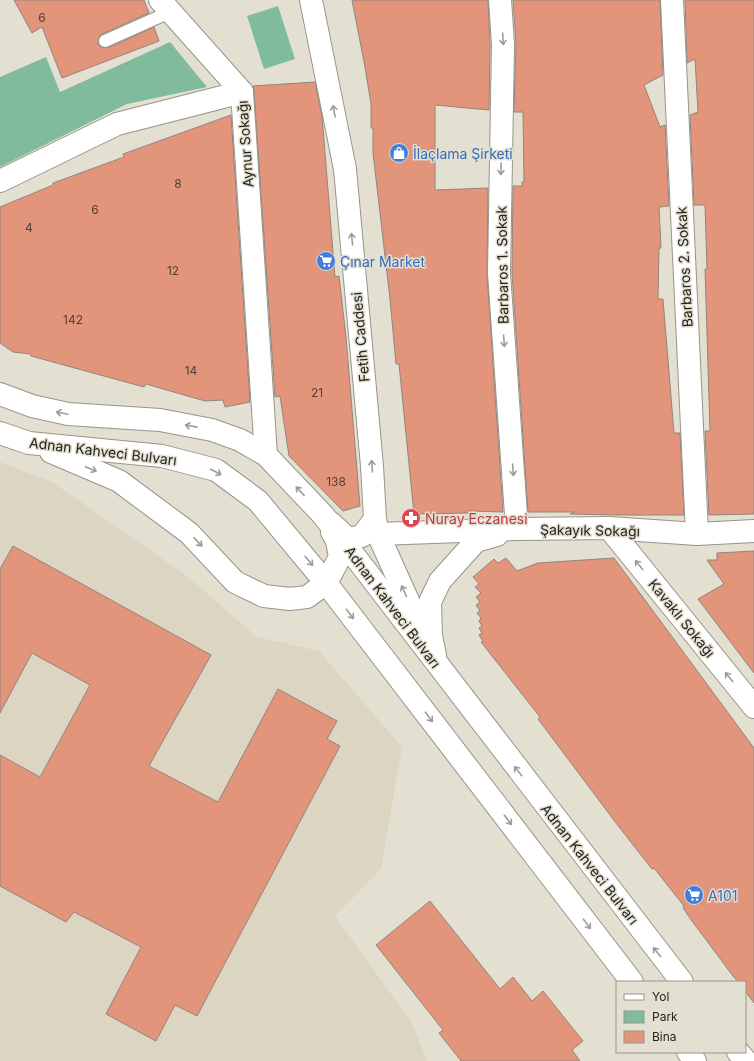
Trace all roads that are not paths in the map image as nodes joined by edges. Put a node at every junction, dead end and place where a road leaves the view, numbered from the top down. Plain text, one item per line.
1 (311, 0) edge
2 (500, 0) edge
3 (672, 0) edge
4 (165, 6) edge
5 (105, 41) dead end
6 (242, 92) junction
7 (0, 181) edge
8 (0, 394) edge
9 (0, 433) edge
10 (30, 444) junction
11 (266, 455) junction
12 (323, 515) junction
13 (377, 526) junction
14 (609, 528) junction
15 (517, 529) junction
16 (754, 531) edge
17 (697, 534) junction
18 (326, 583) junction
19 (437, 665) junction
20 (754, 707) edge
21 (631, 981) edge
22 (681, 981) edge
23 (689, 1053) edge
24 (739, 1053) edge
25 (695, 1061) edge
26 (746, 1061) edge

13 -> 1 street, Fetih Caddesi
2 -> 15 street, Barbaros 1. Sokak
3 - 17 street, Barbaros 2. Sokak
4 - 5 lane
4 - 6 street
6 - 7 street, Aynur Sokağı
6 - 11 street, Aynur Sokağı
11 -> 8 street, Adnan Kahveci Bulvarı
9 - 10 street, Adnan Kahveci Bulvarı
10 -> 18 street, Adnan Kahveci Bulvarı
10 -> 18 street
12 -> 11 street, Adnan Kahveci Bulvarı
12 - 13 street
12 - 18 street
12 - 19 street, Adnan Kahveci Bulvarı
13 - 15 street, Şakayık Sokağı
19 -> 13 street, Fetih Caddesi
14 - 15 street, Şakayık Sokağı
14 - 17 street, Şakayık Sokağı
20 -> 14 street, Kavaklı Sokağı
15 - 19 street
16 - 17 street, Şakayık Sokağı
18 -> 21 street, Adnan Kahveci Bulvarı
22 -> 19 street, Adnan Kahveci Bulvarı
23 - 25 street
24 - 26 street

